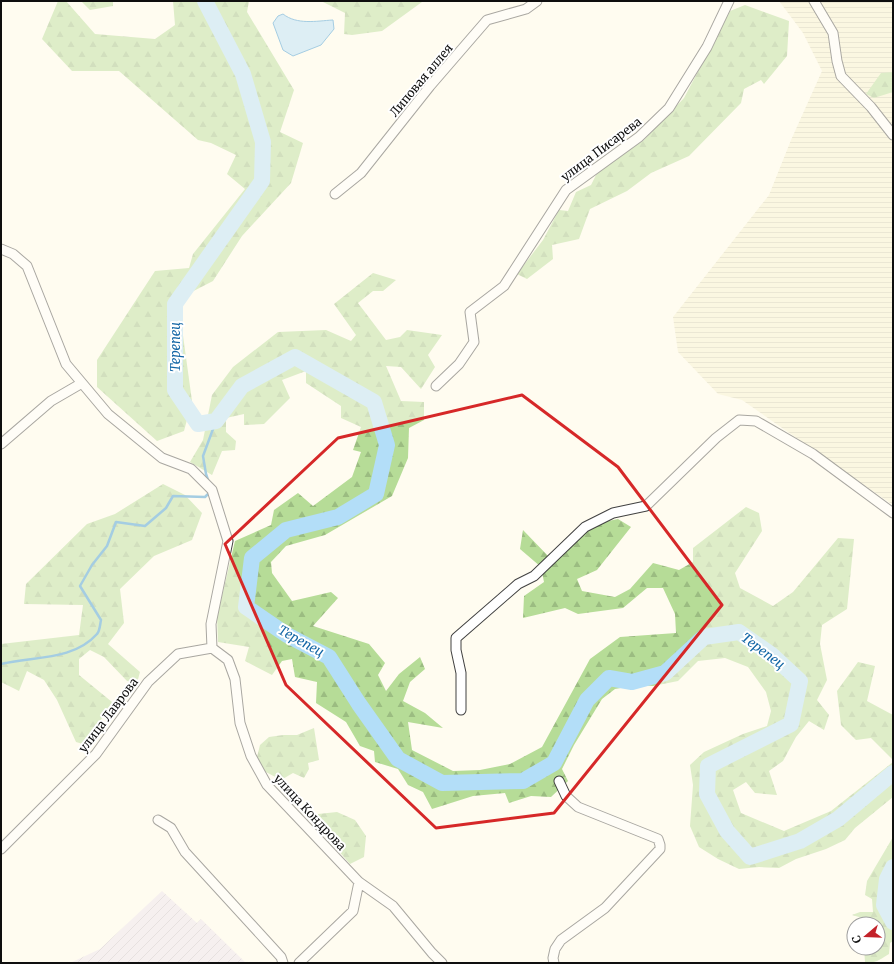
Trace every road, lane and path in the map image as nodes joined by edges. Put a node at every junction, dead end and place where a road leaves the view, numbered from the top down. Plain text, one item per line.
1 (537, 1) edge
2 (730, 1) edge
3 (814, 1) edge
4 (893, 135) edge
5 (335, 194) dead end
6 (1, 249) edge
7 (82, 383) junction
8 (436, 386) dead end
9 (1, 444) edge
10 (893, 513) edge
11 (212, 648) junction
12 (461, 710) dead end
13 (559, 781) dead end
14 (158, 820) dead end
15 (1, 849) edge
16 (359, 882) junction
17 (283, 963) edge
18 (299, 963) edge
19 (442, 963) edge
20 (554, 963) edge

1 - 5 street, Липовая аллея
2 - 8 street, улица Писарева
3 - 4 street
6 - 7 street
7 - 9 street
7 - 11 street
10 - 12 street
11 - 15 street, улица Лаврова
11 - 16 street, улица Кондрова
13 - 20 street
14 - 17 street
16 - 18 street
16 - 19 street, улица Кондрова

